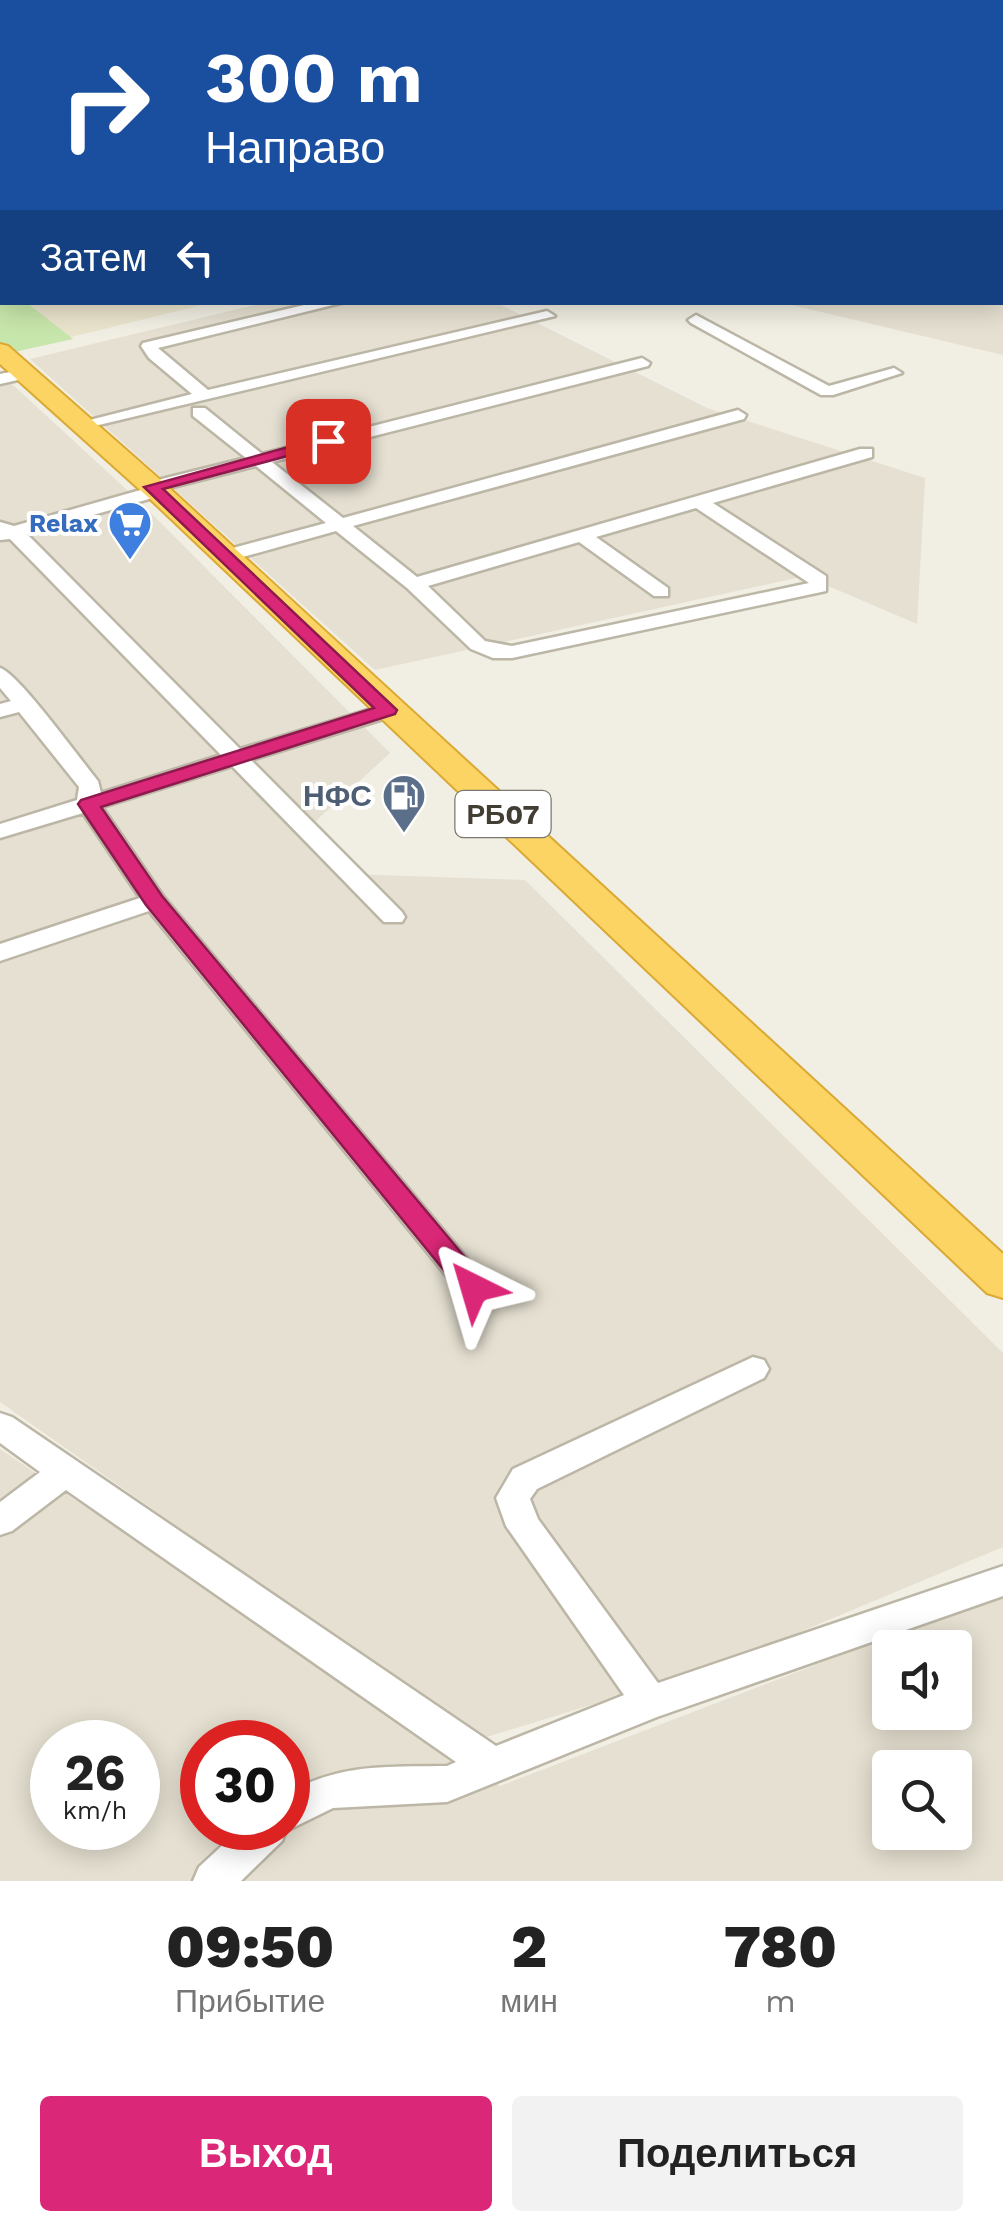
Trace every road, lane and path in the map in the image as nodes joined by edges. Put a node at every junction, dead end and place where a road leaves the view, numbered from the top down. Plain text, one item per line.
1 (325, 305) edge
2 (546, 316) dead end
3 (696, 320) dead end
4 (642, 364) dead end
5 (8, 368) edge
6 (894, 373) dead end
7 (202, 404) junction
8 (738, 415) dead end
9 (82, 424) junction
10 (866, 453) dead end
11 (258, 460) junction
12 (154, 489) junction
13 (697, 501) junction
14 (338, 526) junction
15 (4, 532) edge
16 (580, 534) junction
17 (225, 556) junction
18 (414, 584) junction
19 (660, 592) dead end
20 (0, 674) edge
21 (26, 703) junction
22 (388, 710) junction
23 (0, 711) edge
24 (236, 758) junction
25 (88, 804) junction
26 (0, 831) edge
27 (154, 900) junction
28 (393, 917) dead end
29 (0, 953) edge
30 (1003, 1281) edge
31 (474, 1288) dead end
32 (752, 1369) dead end
33 (0, 1426) edge
34 (66, 1471) junction
35 (0, 1521) edge
36 (1003, 1581) edge
37 (650, 1702) junction
38 (490, 1764) junction
39 (310, 1801) edge
40 (245, 1850) edge
41 (213, 1881) edge

1 - 7 street
2 - 7 street
3 - 6 street
4 - 11 street
5 - 9 highway, РБ07
7 - 9 street
7 - 11 street
8 - 14 street
9 - 12 highway, РБ07
10 - 13 street
11 - 12 street
11 - 14 street
12 - 15 street
12 - 17 highway, РБ07
13 - 16 street
13 - 18 street
14 - 17 street
14 - 18 street
15 - 24 street
16 - 18 street
16 - 19 street
17 - 22 highway, РБ07
20 - 21 street
21 - 23 street
21 - 25 street
22 - 24 street
22 - 30 highway, РБ07
24 - 25 street
24 - 28 street
25 - 26 street
25 - 27 street
27 - 29 street
27 - 31 street
32 - 37 street
33 - 34 street
34 - 35 street
34 - 38 street
36 - 37 street
37 - 38 street
38 - 39 street
40 - 41 street

